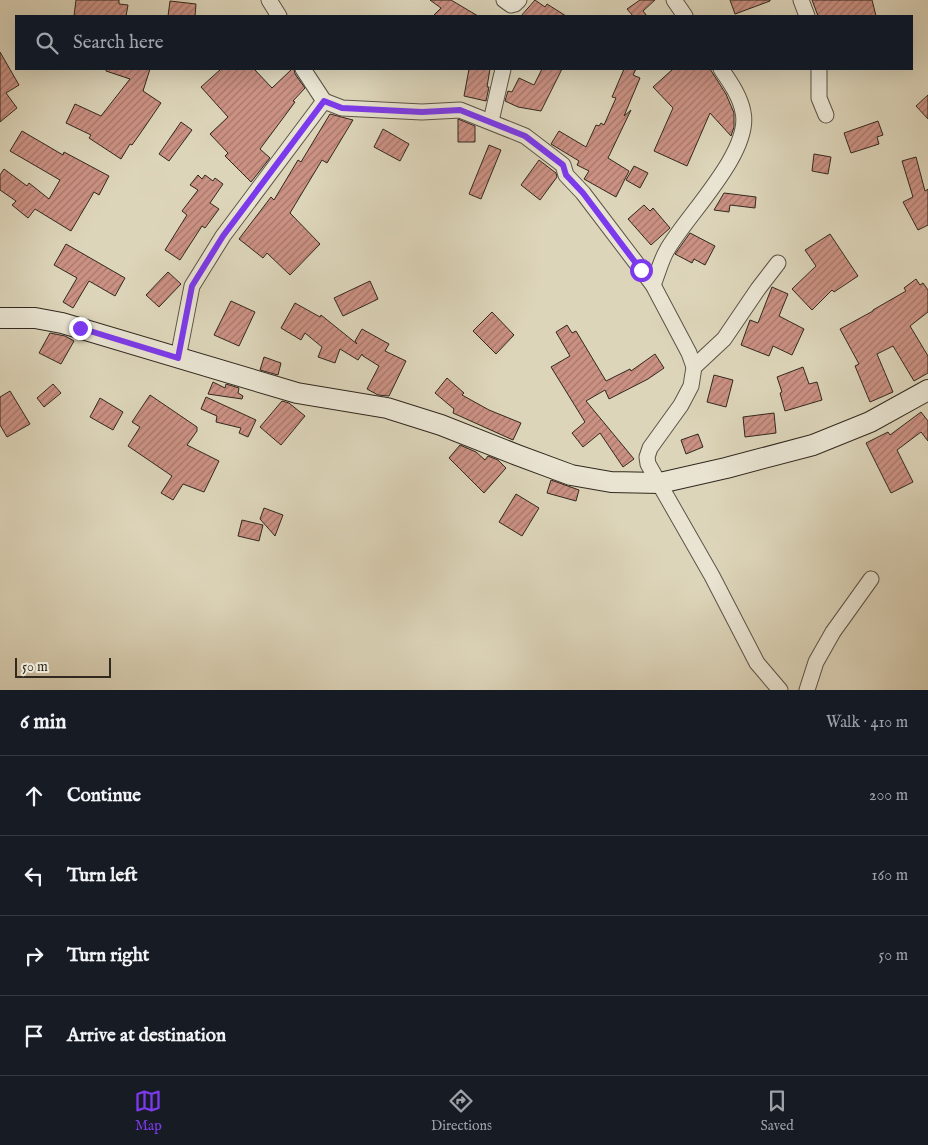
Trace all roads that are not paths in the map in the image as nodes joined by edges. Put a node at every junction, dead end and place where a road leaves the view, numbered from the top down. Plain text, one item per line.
1 (674, 0) edge
2 (801, 0) edge
3 (684, 15) edge
4 (807, 15) edge
5 (305, 70) edge
6 (503, 70) edge
7 (722, 70) edge
8 (819, 70) edge
9 (324, 101) junction
10 (826, 116) dead end
11 (492, 121) junction
12 (778, 263) dead end
13 (653, 285) junction
14 (0, 318) edge
15 (178, 358) junction
16 (694, 367) junction
17 (928, 390) edge
18 (660, 484) junction
19 (871, 579) dead end
20 (780, 690) edge
21 (807, 690) edge

1 - 3 street
2 - 4 street
5 - 9 street
6 - 11 street
7 - 13 street
8 - 10 street
9 - 11 street
9 - 15 street
11 - 13 street
12 - 16 street
13 - 16 street
14 - 15 street
15 - 18 street
16 - 18 street
17 - 18 street
18 - 20 street
19 - 21 street

